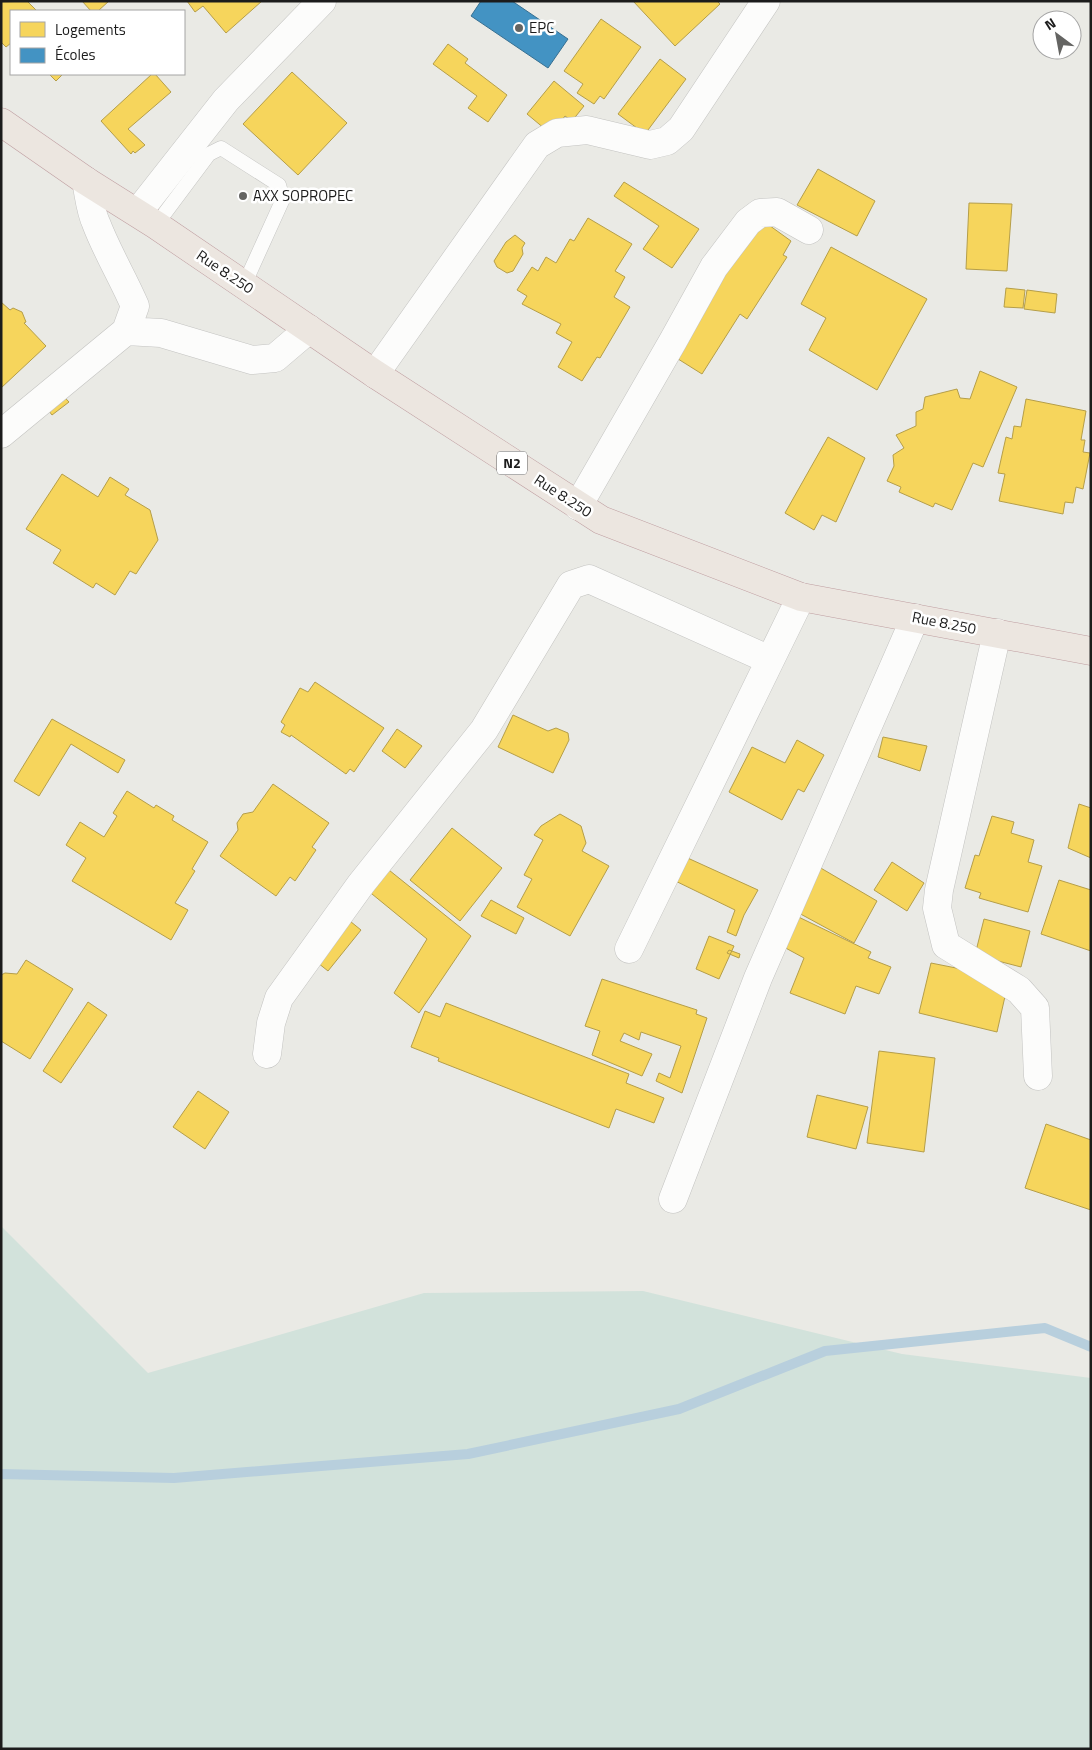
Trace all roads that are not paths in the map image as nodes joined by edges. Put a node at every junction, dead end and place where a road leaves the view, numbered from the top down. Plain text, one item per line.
1 (322, 1) edge
2 (766, 1) edge
3 (1, 122) edge
4 (86, 181) junction
5 (147, 218) junction
6 (809, 230) dead end
7 (244, 286) junction
8 (309, 329) junction
9 (126, 331) junction
10 (375, 374) junction
11 (1, 434) edge
12 (578, 506) junction
13 (801, 596) junction
14 (915, 618) junction
15 (997, 633) junction
16 (1091, 651) edge
17 (770, 660) junction
18 (629, 948) dead end
19 (266, 1054) dead end
20 (1038, 1076) dead end
21 (673, 1199) dead end

1 - 5 street
2 - 10 street
3 - 4 highway, Rue 8.250 / N2
4 - 5 highway, Rue 8.250 / N2
4 - 9 street
5 - 7 highway, Rue 8.250 / N2
5 - 7 lane
6 - 12 street
7 - 8 highway, Rue 8.250 / N2
8 - 9 street
8 - 10 highway, Rue 8.250 / N2
9 - 11 street
10 - 12 highway, Rue 8.250 / N2
12 - 13 highway, Rue 8.250 / N2
13 - 14 highway, Rue 8.250 / N2
13 - 17 street
14 - 15 highway, Rue 8.250 / N2
14 - 21 street
15 - 16 highway, Rue 8.250 / N2
15 - 20 street
17 - 18 street
17 - 19 street

